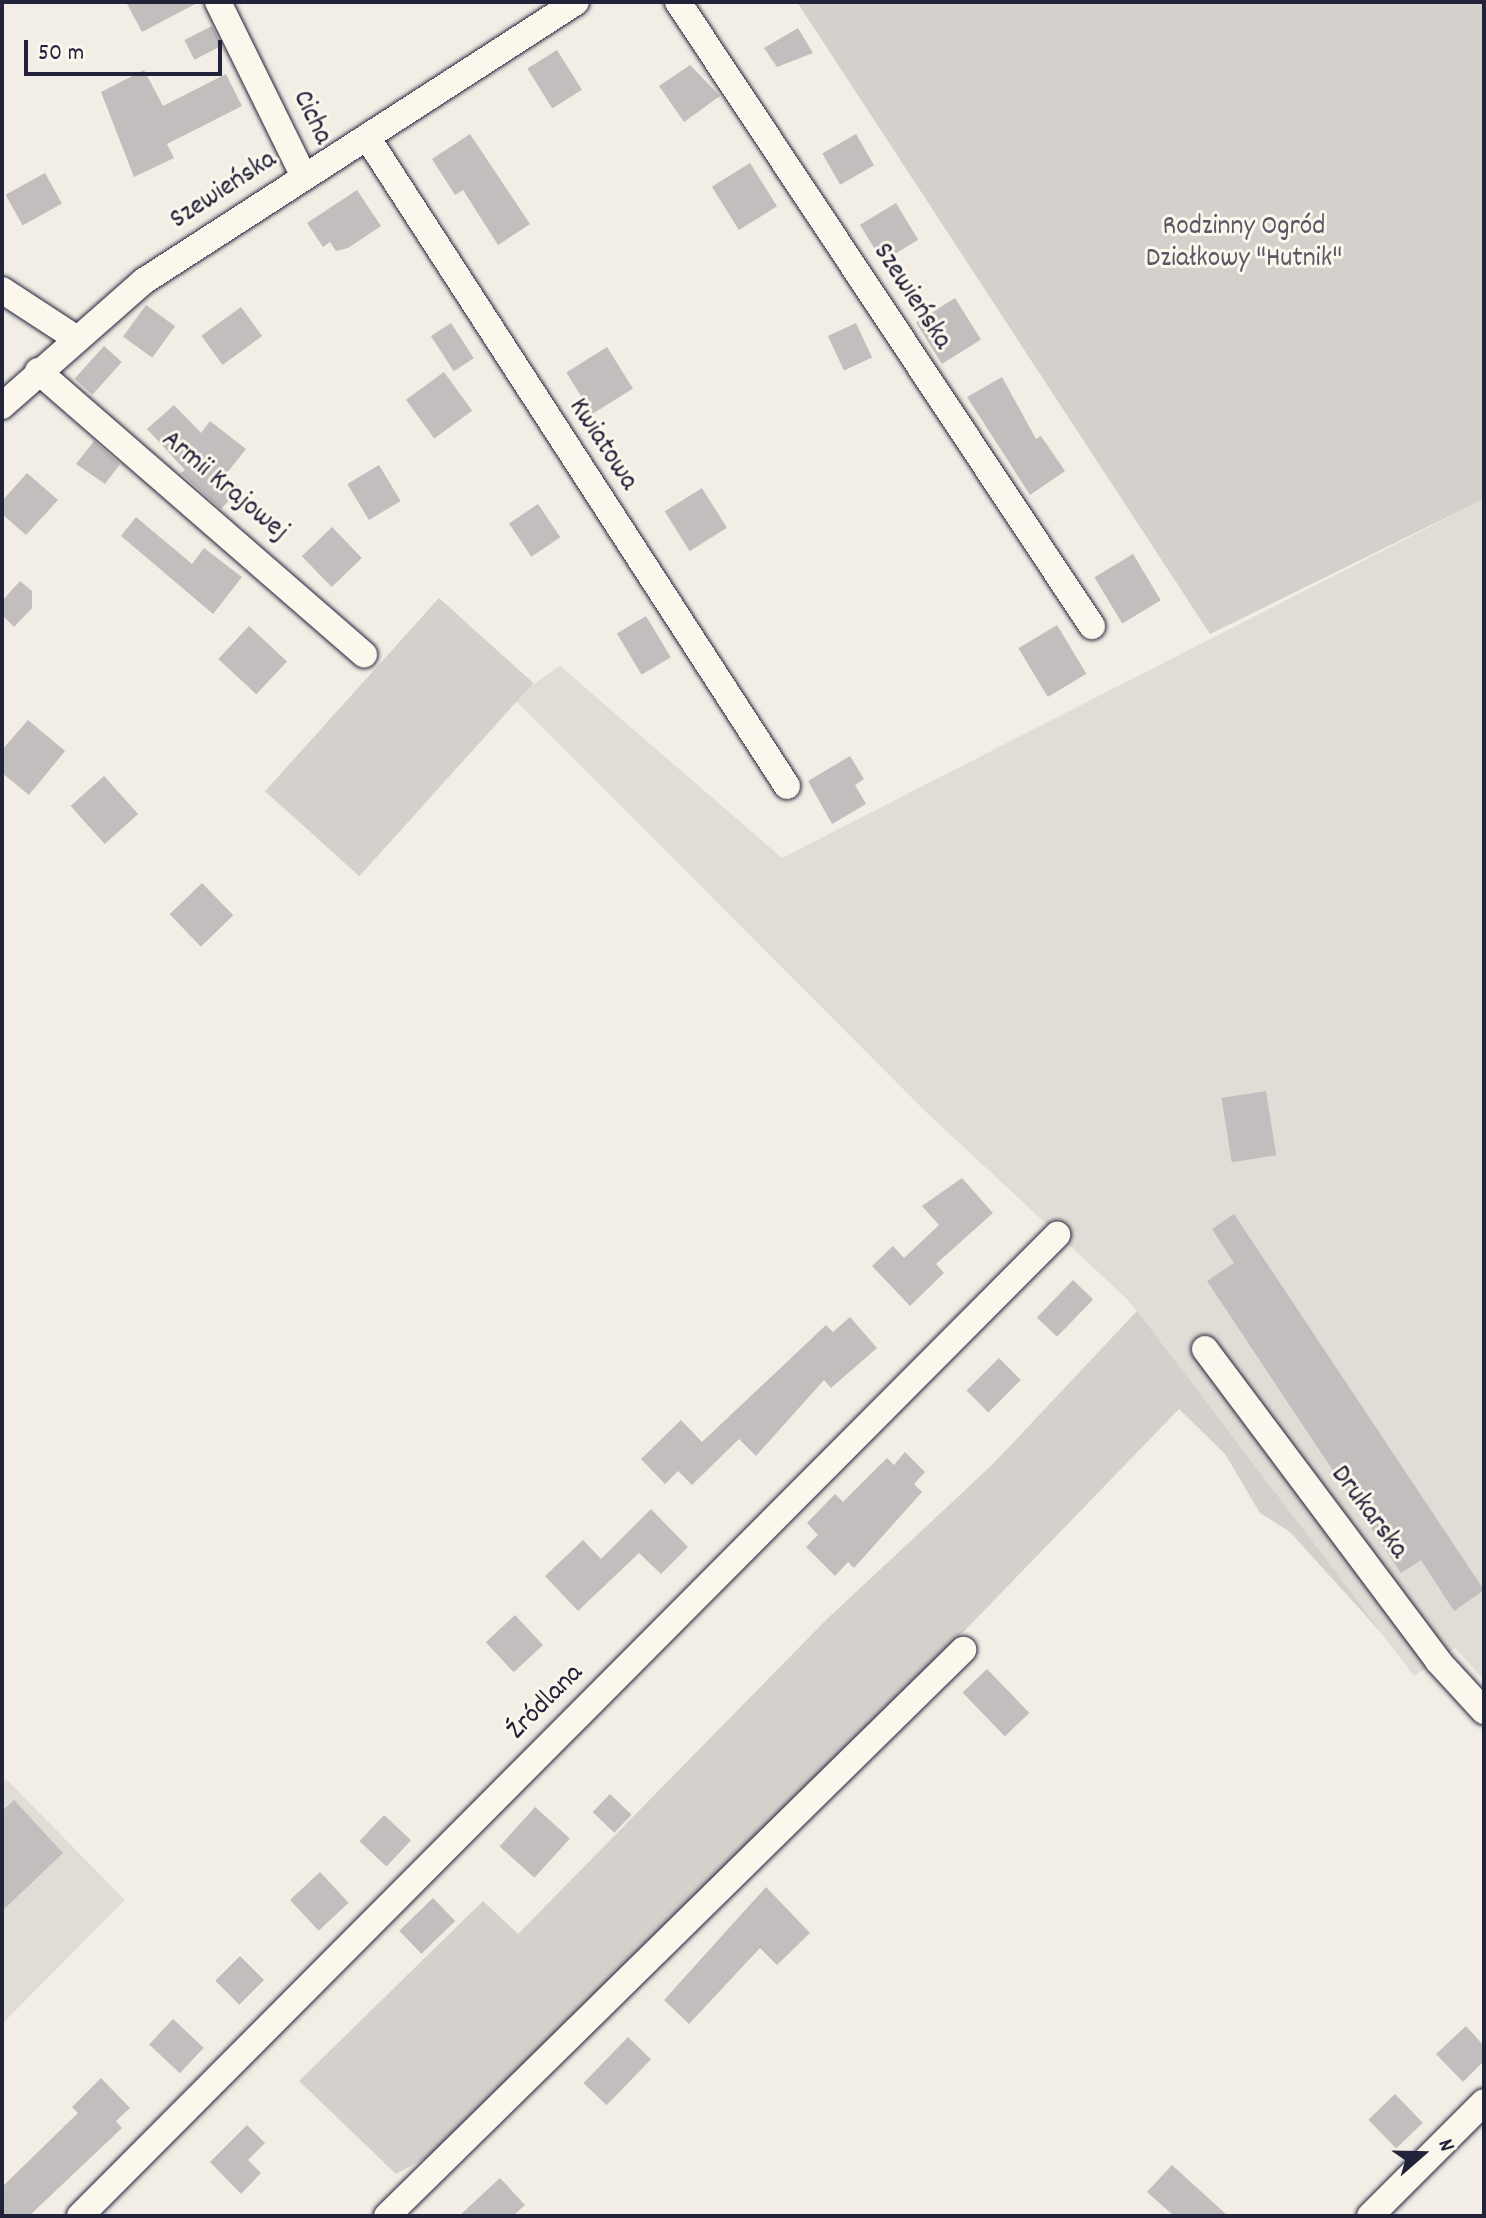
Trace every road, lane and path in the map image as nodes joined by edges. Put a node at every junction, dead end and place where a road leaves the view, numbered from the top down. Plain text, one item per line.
1 (218, 2) edge
2 (576, 2) edge
3 (678, 2) edge
4 (367, 137) junction
5 (304, 177) junction
6 (2, 290) edge
7 (74, 337) junction
8 (38, 371) junction
9 (2, 406) edge
10 (1092, 626) dead end
11 (364, 654) dead end
12 (787, 786) dead end
13 (1057, 1235) dead end
14 (1205, 1349) dead end
15 (963, 1650) dead end
16 (1484, 1711) edge
17 (1484, 2102) edge
18 (80, 2216) edge
19 (387, 2216) edge
20 (1370, 2216) edge

1 - 5 street, Cicha
2 - 4 street, Szewieńska
3 - 10 street, Szewieńska
4 - 5 street, Szewieńska
4 - 12 street, Kwiatowa
5 - 7 street, Szewieńska
6 - 7 street
7 - 8 street
8 - 9 street
8 - 11 street, Armii Krajowej
13 - 18 street, Źródlana
14 - 16 street, Drukarska
15 - 19 street
17 - 20 street

